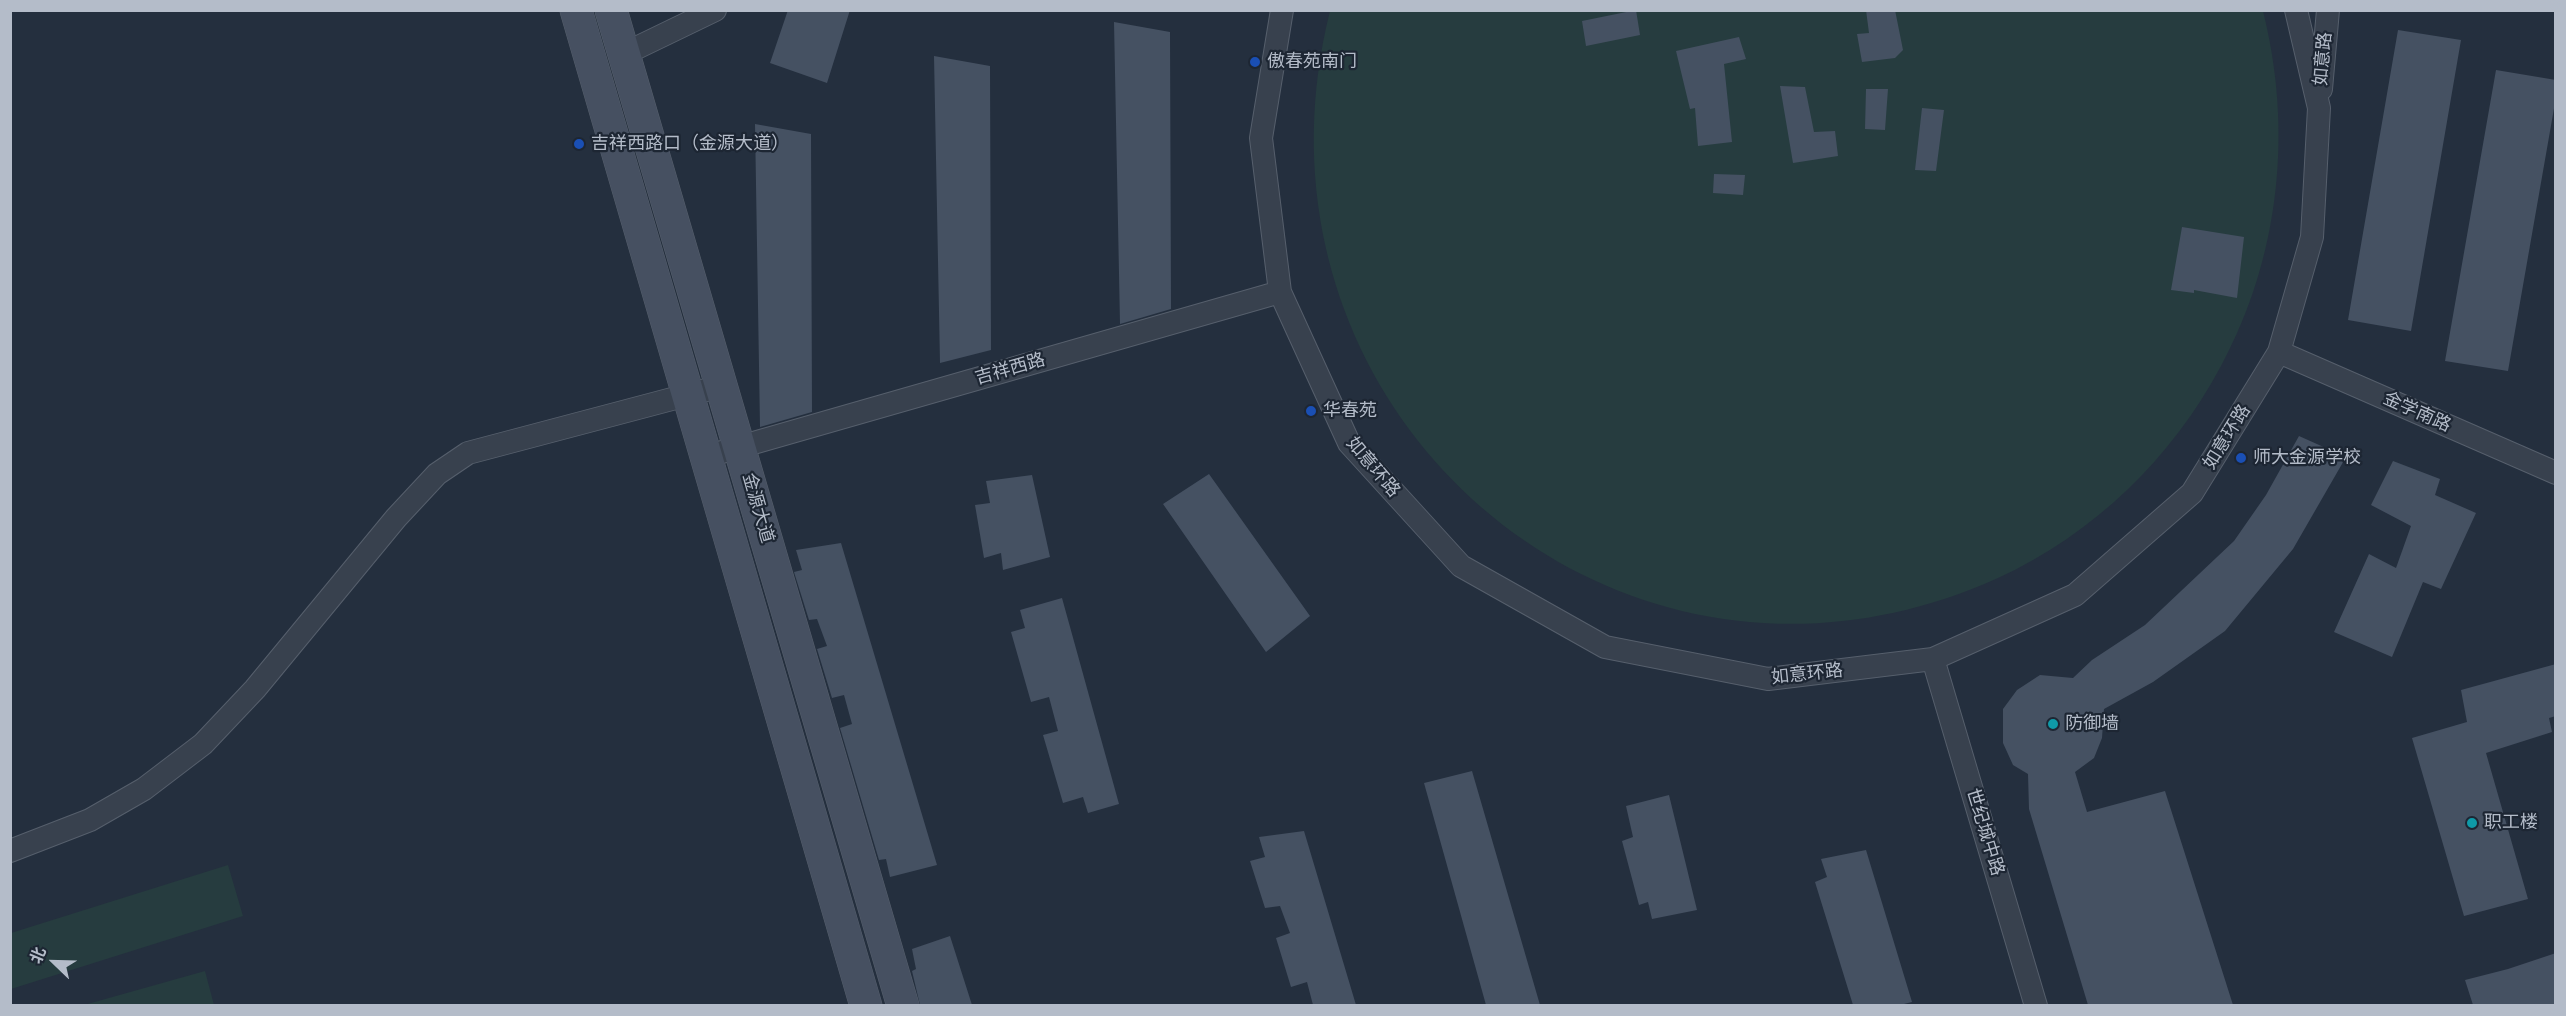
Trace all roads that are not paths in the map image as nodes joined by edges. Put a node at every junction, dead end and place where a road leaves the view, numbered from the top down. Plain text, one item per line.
1 (576, 10) edge
2 (611, 10) edge
3 (715, 10) edge
4 (1282, 10) edge
5 (2296, 10) edge
6 (2328, 10) edge
7 (624, 54) junction
8 (2319, 108) junction
9 (1280, 292) junction
10 (2279, 352) junction
11 (722, 386) junction
12 (690, 395) junction
13 (740, 447) junction
14 (708, 456) junction
15 (2556, 473) edge
16 (1933, 659) junction
17 (10, 851) edge
18 (866, 1005) edge
19 (903, 1005) edge
20 (2037, 1005) edge

1 - 12 street, 金源大道
2 - 7 street, 金源大道
3 - 7 street
4 - 9 street, 如意环路
5 - 8 street, 如意环路
6 - 8 street, 如意路
7 - 11 street, 金源大道
8 - 10 street, 如意环路
9 - 13 street, 吉祥西路
9 - 16 street, 如意环路
10 - 15 street, 金学南路
10 - 16 street, 如意环路
11 - 12 street
11 - 13 street, 金源大道
12 - 14 street, 金源大道
12 - 17 street
13 - 14 street, 吉祥西路
13 - 19 street, 金源大道
14 - 18 street, 金源大道
16 - 20 street, 世纪城中路

